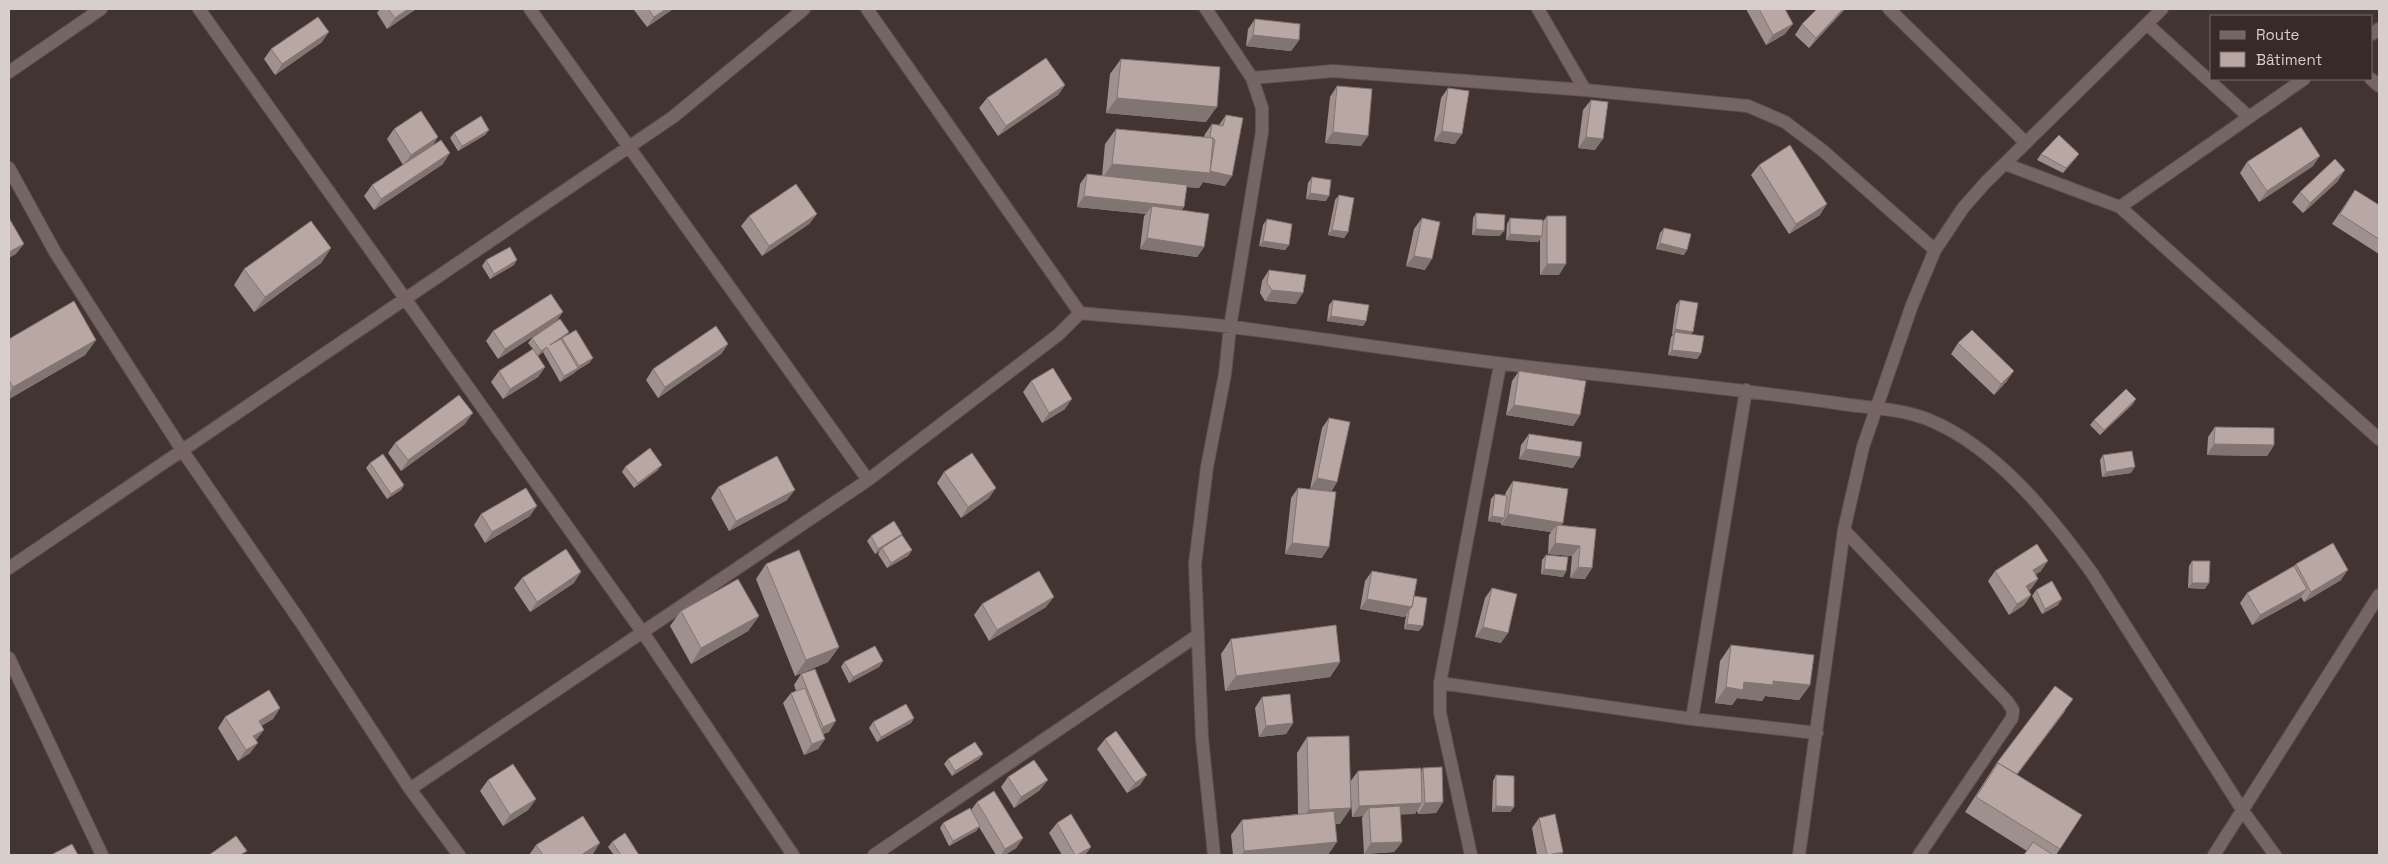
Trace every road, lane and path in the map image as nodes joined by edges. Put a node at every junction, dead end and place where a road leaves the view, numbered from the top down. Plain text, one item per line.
1 (101, 9) edge
2 (199, 9) edge
3 (530, 9) edge
4 (804, 9) edge
5 (867, 9) edge
6 (1206, 9) edge
7 (1538, 9) edge
8 (1889, 9) edge
9 (2162, 9) edge
10 (2147, 24) junction
11 (9, 72) edge
12 (1252, 78) junction
13 (2303, 80) edge
14 (1585, 90) junction
15 (2249, 117) junction
16 (2026, 144) junction
17 (629, 147) junction
18 (2005, 164) junction
19 (9, 168) edge
20 (2120, 207) junction
21 (1935, 250) junction
22 (406, 298) junction
23 (1080, 313) junction
24 (1230, 327) junction
25 (1500, 365) junction
26 (1746, 390) junction
27 (1877, 410) junction
28 (2379, 439) edge
29 (182, 450) junction
30 (868, 480) junction
31 (1844, 530) junction
32 (9, 568) edge
33 (2379, 595) edge
34 (2375, 611) edge
35 (642, 632) junction
36 (1198, 635) junction
37 (9, 658) edge
38 (1440, 683) junction
39 (1692, 719) junction
40 (1817, 733) junction
41 (410, 789) junction
42 (2243, 811) junction
43 (102, 855) edge
44 (459, 855) edge
45 (793, 855) edge
46 (874, 855) edge
47 (1214, 855) edge
48 (1471, 855) edge
49 (1799, 855) edge
50 (1919, 855) edge
51 (2214, 855) edge
52 (2275, 855) edge

1 - 11 street
2 - 22 street
3 - 17 street
4 - 17 street
5 - 23 street
6 - 12 street
7 - 14 street
8 - 16 street
9 - 10 street
10 - 15 street
10 - 16 street
12 - 14 street
12 - 24 street
13 - 15 street
14 - 21 street
15 - 20 street
16 - 18 street
17 - 22 street
17 - 30 street
18 - 20 street
18 - 21 street
19 - 29 street
20 - 28 street
21 - 27 street
22 - 29 street
22 - 35 street
23 - 24 street
23 - 30 street
24 - 25 street
24 - 36 street
25 - 26 street
25 - 38 street
26 - 27 street
26 - 39 street
27 - 31 street
27 - 42 street
29 - 32 street
29 - 41 street
30 - 35 street
31 - 40 street
31 - 50 street
33 - 34 street
34 - 42 street
35 - 41 street
35 - 45 street
36 - 46 street
36 - 47 street
37 - 43 street
38 - 39 street
38 - 48 street
39 - 40 street
40 - 49 street
41 - 44 street
42 - 51 street
42 - 52 street

